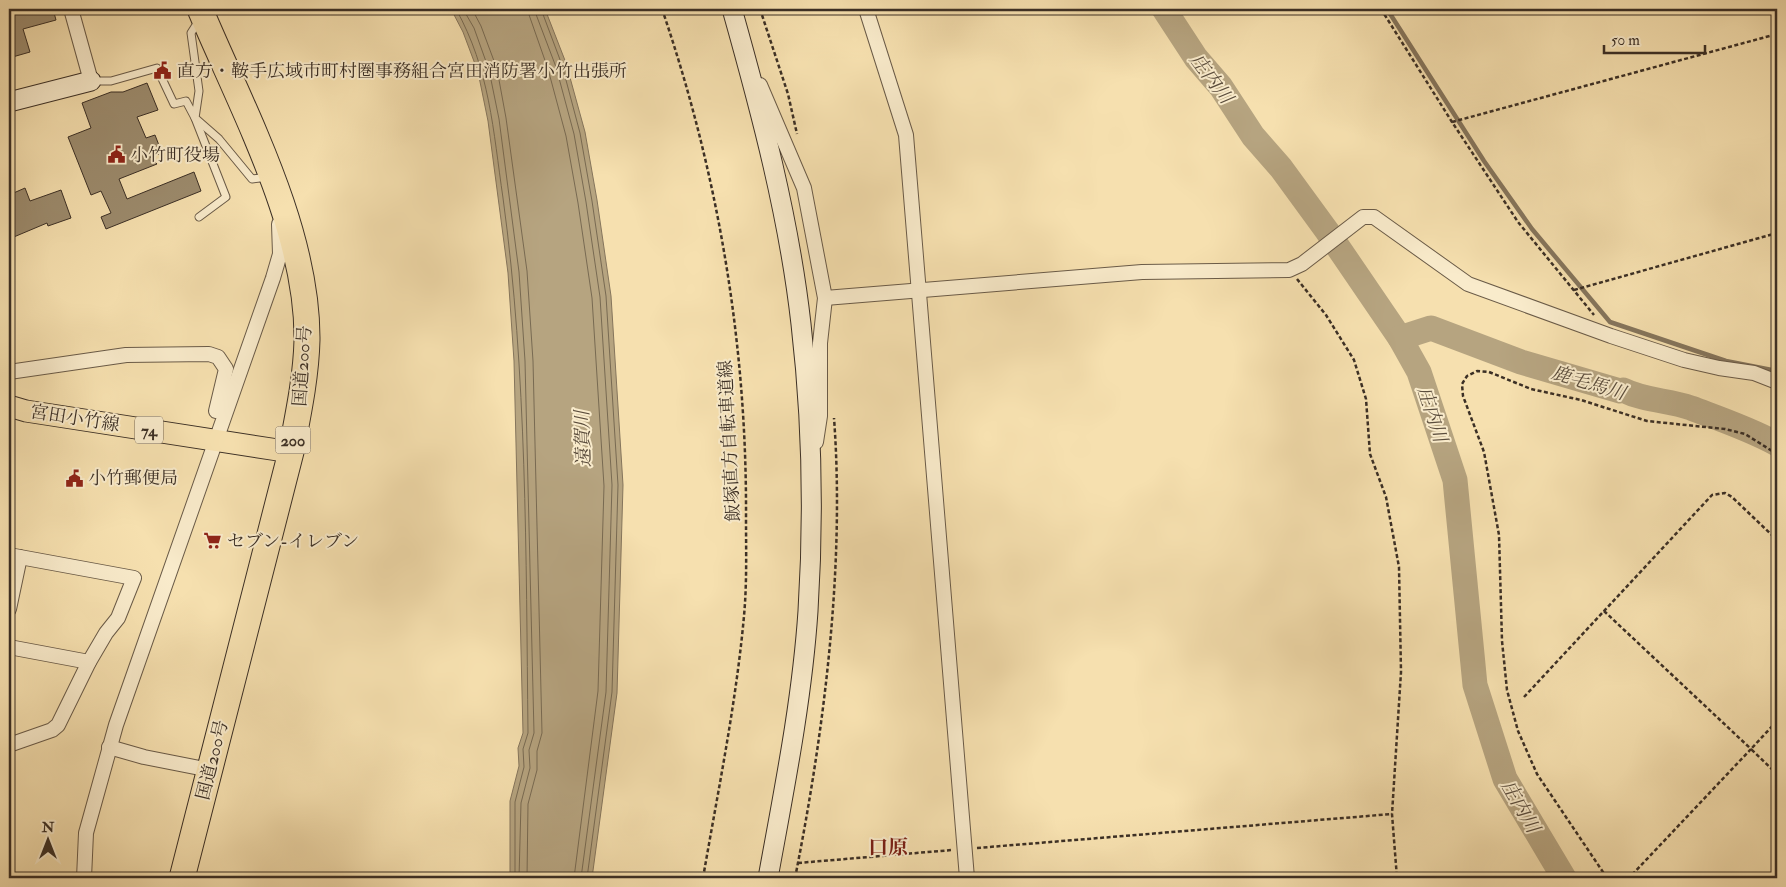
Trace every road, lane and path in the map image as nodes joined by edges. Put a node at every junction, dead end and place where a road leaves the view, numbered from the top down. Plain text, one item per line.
1 (71, 9) edge
2 (662, 9) edge
3 (721, 9) edge
4 (732, 9) edge
5 (760, 9) edge
6 (866, 9) edge
7 (1381, 9) edge
8 (201, 12) edge
9 (1777, 34) edge
10 (742, 47) junction
11 (91, 81) junction
12 (9, 102) edge
13 (195, 118) junction
14 (1452, 122) junction
15 (797, 138) dead end
16 (275, 186) junction
17 (199, 217) dead end
18 (1777, 233) edge
19 (1289, 270) junction
20 (1574, 290) junction
21 (920, 291) junction
22 (824, 298) junction
23 (1611, 336) junction
24 (9, 372) edge
25 (1777, 382) edge
26 (9, 406) edge
27 (213, 440) junction
28 (291, 452) junction
29 (1777, 454) edge
30 (811, 466) junction
31 (1777, 540) edge
32 (14, 556) edge
33 (9, 609) edge
34 (1604, 611) junction
35 (9, 647) edge
36 (89, 662) junction
37 (1524, 697) dead end
38 (1777, 721) edge
39 (9, 745) edge
40 (109, 747) junction
41 (1751, 749) junction
42 (210, 770) junction
43 (1777, 774) edge
44 (1392, 814) junction
45 (965, 849) junction
46 (84, 878) edge
47 (182, 878) edge
48 (703, 878) edge
49 (768, 878) edge
50 (796, 878) edge
51 (967, 878) edge
52 (1397, 878) edge
53 (1607, 878) edge
54 (1629, 878) edge

1 - 11 street
2 - 48 path, 飯塚直方自転車道線
3 - 10 street
4 - 10 street
5 - 15 path
6 - 21 street
7 - 14 path
8 - 13 lane
8 - 16 highway, 国道200号 / 200
9 - 14 path
10 - 22 street
10 - 30 street
11 - 12 street
11 - 13 lane
13 - 16 lane
13 - 17 lane
14 - 20 path
16 - 27 street
16 - 28 highway, 国道200号 / 200
18 - 20 path
19 - 21 street
19 - 23 street
19 - 44 path
20 - 23 path
21 - 22 street
21 - 45 street
22 - 30 street
23 - 25 street
24 - 27 street
26 - 27 main road, 宮田小竹線 / 74
27 - 28 main road, 宮田小竹線 / 74
27 - 40 street
28 - 42 highway, 国道200号 / 200
29 - 53 path
30 - 49 street
31 - 34 path
32 - 33 street
32 - 36 street
34 - 37 path
34 - 41 path
35 - 36 street
36 - 39 street
38 - 41 path
40 - 42 street
40 - 46 street
41 - 43 path
41 - 54 path
42 - 47 highway, 国道200号 / 200
44 - 45 path
44 - 52 path
45 - 50 path
45 - 51 street

